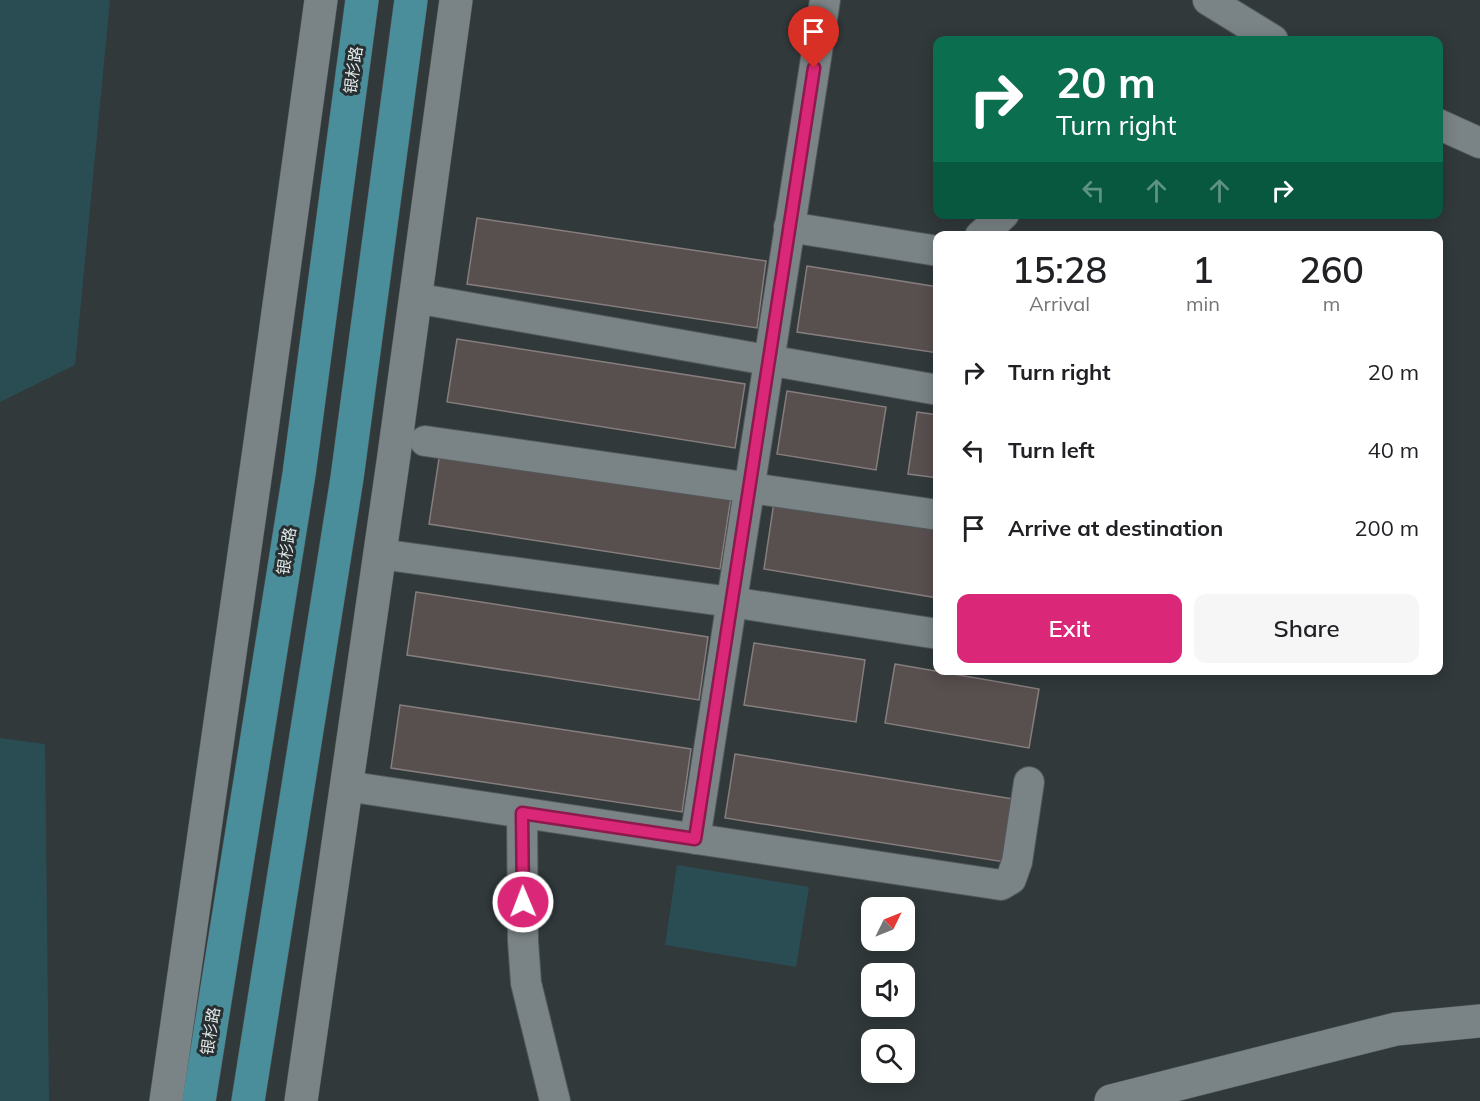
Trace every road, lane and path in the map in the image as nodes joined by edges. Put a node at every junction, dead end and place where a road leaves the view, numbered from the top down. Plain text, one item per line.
1 (321, 0) edge
2 (362, 0) edge
3 (411, 0) edge
4 (456, 0) edge
5 (825, 0) edge
6 (1208, 0) edge
7 (1266, 36) edge
8 (1443, 126) edge
9 (1480, 143) edge
10 (999, 219) edge
11 (789, 227) junction
12 (985, 231) edge
13 (933, 250) edge
14 (415, 298) junction
15 (769, 361) junction
16 (933, 389) edge
17 (425, 441) dead end
18 (749, 488) junction
19 (933, 514) edge
20 (380, 554) junction
21 (731, 602) junction
22 (933, 633) edge
23 (1029, 782) dead end
24 (346, 786) junction
25 (522, 813) junction
26 (695, 839) junction
27 (1480, 1021) edge
28 (166, 1101) edge
29 (199, 1101) edge
30 (248, 1101) edge
31 (301, 1101) edge
32 (555, 1101) edge
33 (1111, 1101) edge

1 - 28 street
2 - 29 main road, 银杉路
3 - 30 main road
4 - 14 street
5 - 11 street
6 - 7 street
8 - 9 street
10 - 12 street
11 - 13 street
11 - 15 street
14 - 15 street
14 - 20 street
15 - 16 street
15 - 18 street
17 - 18 street
18 - 19 street
18 - 21 street
20 - 21 street
20 - 24 street
21 - 22 street
21 - 26 street
23 - 26 street
24 - 25 street
24 - 31 street
25 - 26 street
25 - 32 street
27 - 33 street

